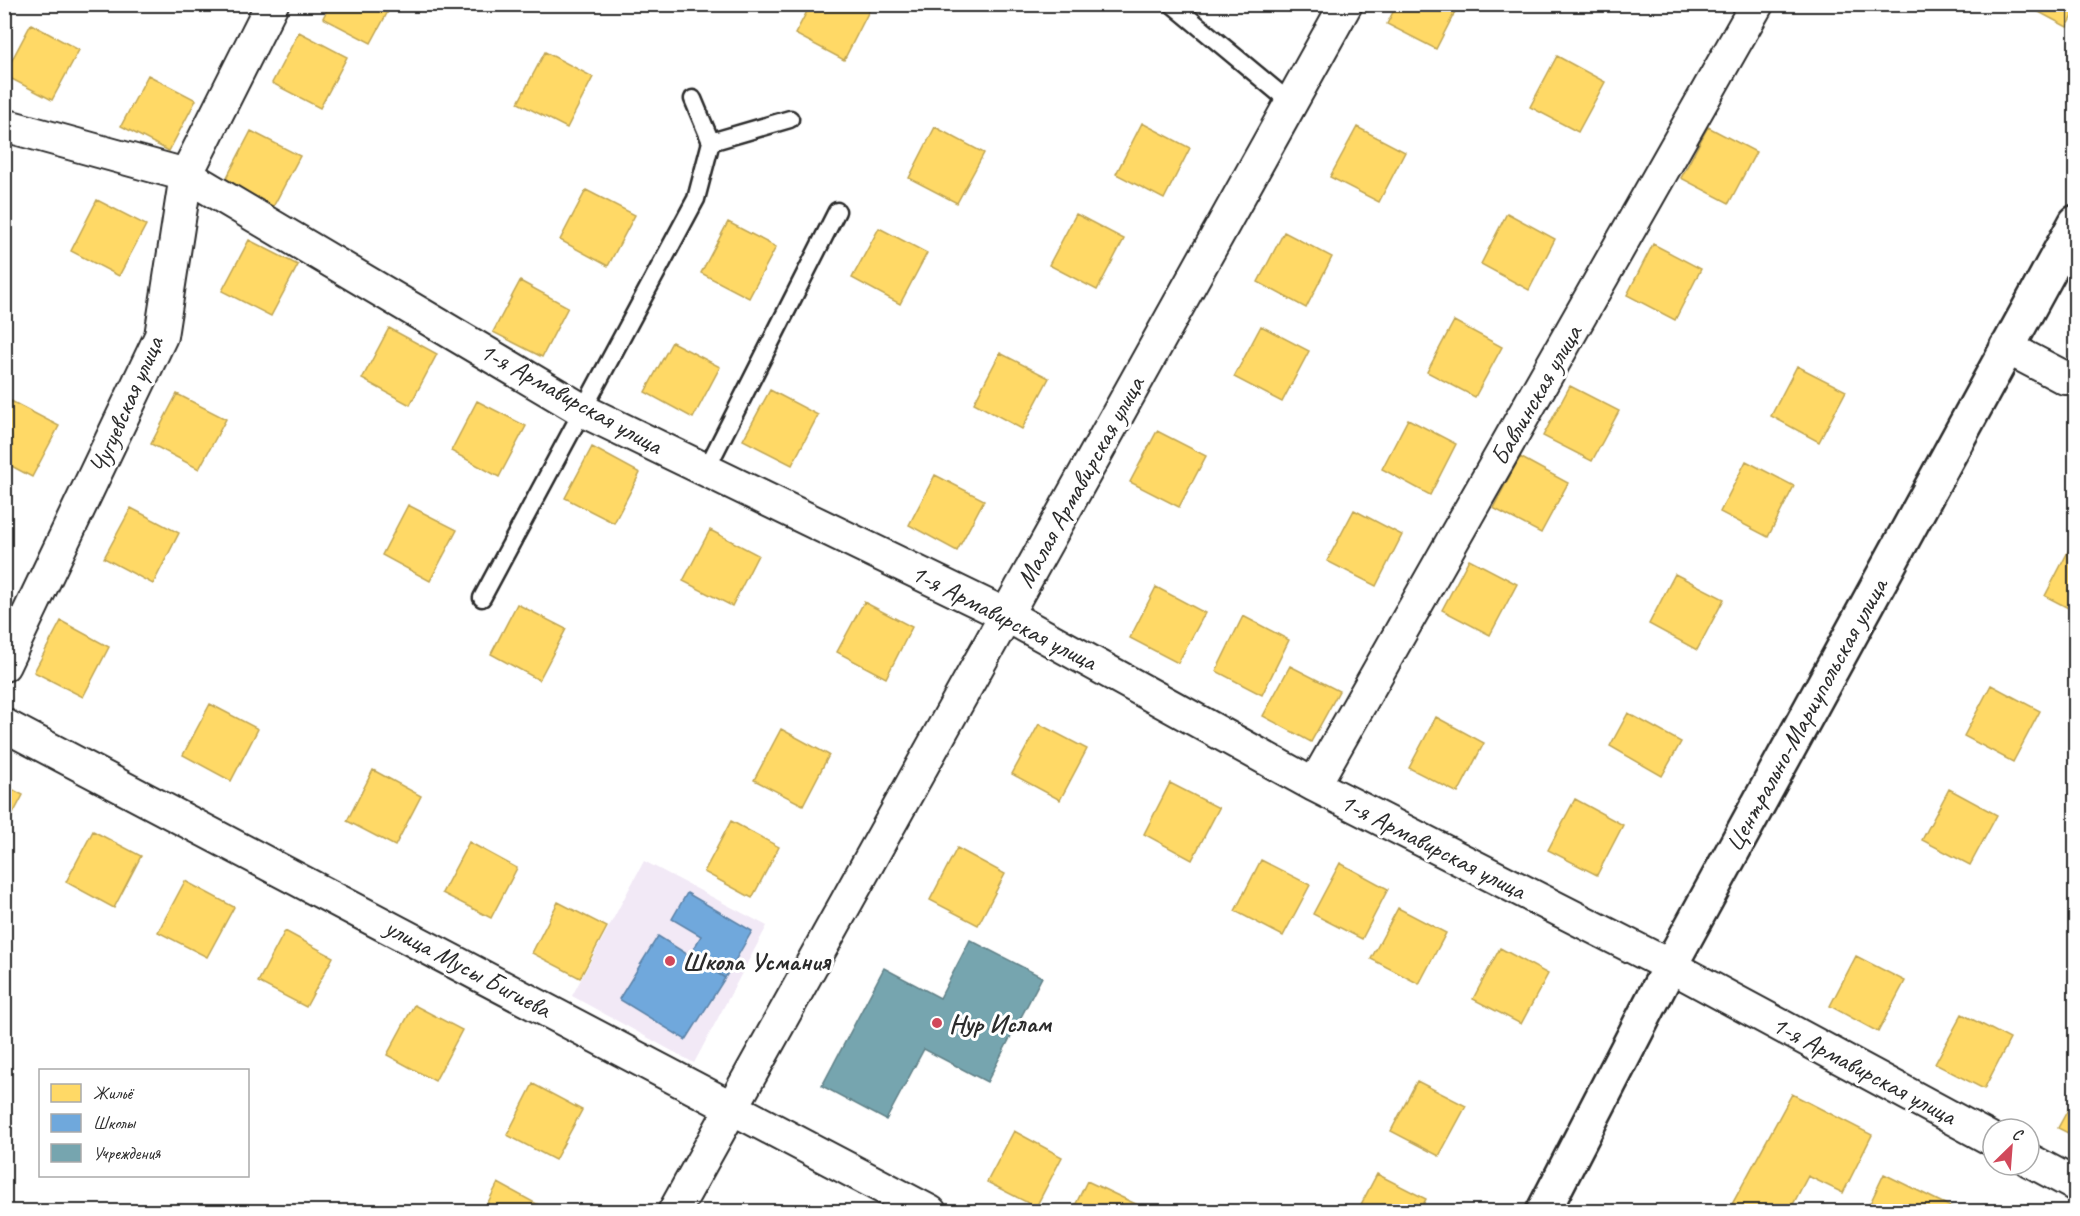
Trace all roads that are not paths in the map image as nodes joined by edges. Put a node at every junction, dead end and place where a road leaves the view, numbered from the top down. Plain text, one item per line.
1 (272, 4) edge
2 (1172, 4) edge
3 (1346, 4) edge
4 (1757, 4) edge
5 (693, 99) dead end
6 (1292, 103) junction
7 (790, 119) dead end
8 (4, 125) edge
9 (711, 142) junction
10 (186, 176) junction
11 (837, 211) dead end
12 (2076, 222) edge
13 (2006, 346) junction
14 (2076, 378) edge
15 (584, 411) junction
16 (706, 470) junction
17 (482, 598) dead end
18 (1006, 615) junction
19 (4, 665) edge
20 (4, 725) edge
21 (1314, 785) junction
22 (1670, 966) junction
23 (733, 1107) junction
24 (1981, 1134) edge
25 (2041, 1166) edge
26 (2076, 1185) edge
27 (674, 1212) edge
28 (930, 1212) edge
29 (1543, 1212) edge

1 - 10 street, Чугуевская улица
2 - 6 lane
3 - 6 street, Малая Армавирская улица
4 - 21 street, Бавлинская улица
5 - 9 lane
6 - 18 street, Малая Армавирская улица
7 - 9 lane
8 - 10 street, 1-я Армавирская улица
9 - 15 lane
10 - 15 street, 1-я Армавирская улица
10 - 19 street, Чугуевская улица
11 - 16 lane
12 - 13 street, Центрально-Мариупольская улица
13 - 14 street
13 - 22 street, Центрально-Мариупольская улица
15 - 16 street, 1-я Армавирская улица
15 - 17 lane
16 - 18 street, 1-я Армавирская улица
18 - 21 street, 1-я Армавирская улица
18 - 23 street, Малая Армавирская улица
20 - 23 street, улица Мусы Бигиева
21 - 22 street, 1-я Армавирская улица
22 - 24 street, 1-я Армавирская улица
22 - 29 street, Центрально-Мариупольская улица
23 - 27 street, Малая Армавирская улица
23 - 28 street, улица Мусы Бигиева
25 - 26 street

